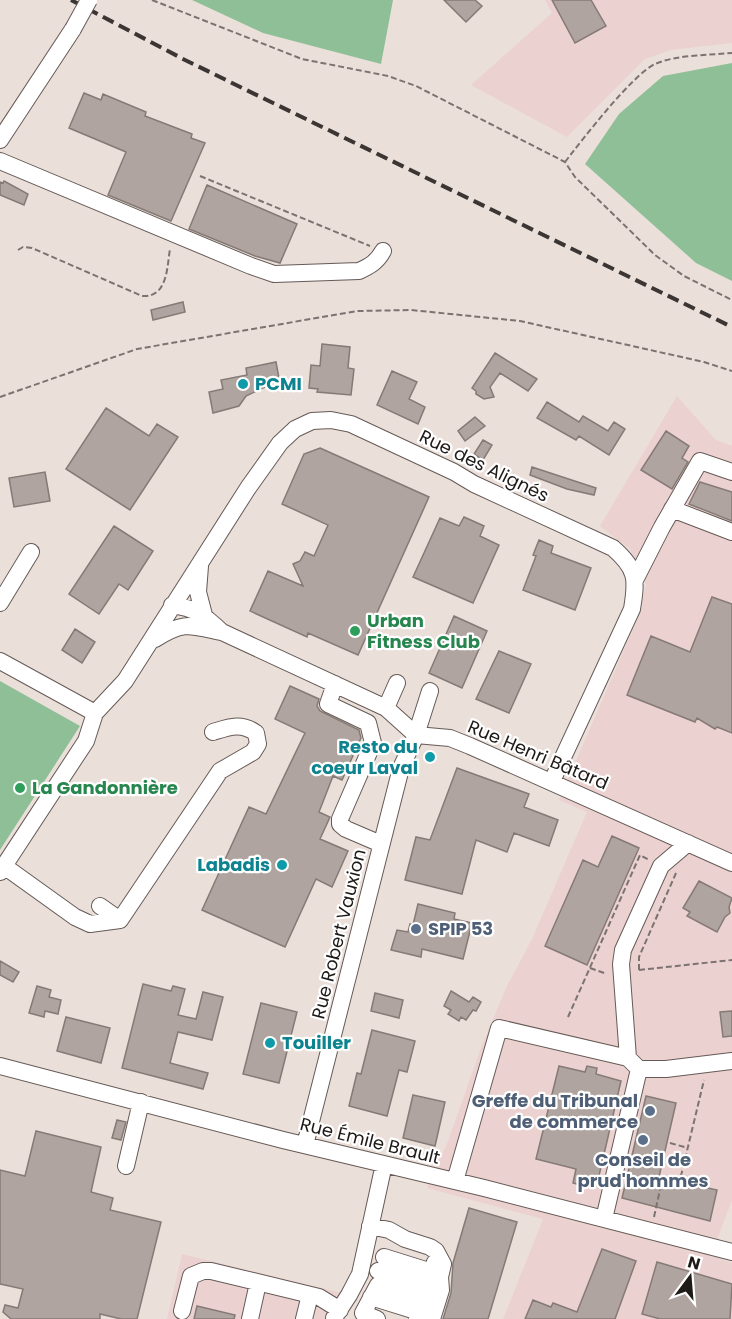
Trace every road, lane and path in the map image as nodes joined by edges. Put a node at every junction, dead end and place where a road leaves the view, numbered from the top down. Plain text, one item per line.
1 (89, 0) edge
2 (152, 0) edge
3 (732, 53) edge
4 (0, 140) edge
5 (0, 161) edge
6 (565, 162) junction
7 (200, 176) dead end
8 (175, 235) junction
9 (18, 250) dead end
10 (383, 251) joint
11 (732, 300) edge
12 (732, 370) edge
13 (0, 397) edge
14 (732, 472) edge
15 (672, 509) junction
16 (732, 532) edge
17 (31, 552) dead end
18 (200, 565) junction
19 (635, 580) junction
20 (0, 603) edge
21 (172, 605) junction
22 (197, 611) junction
23 (174, 627) junction
24 (222, 632) junction
25 (152, 641) junction
26 (0, 661) edge
27 (397, 683) dead end
28 (335, 684) junction
29 (430, 692) dead end
30 (386, 708) junction
31 (95, 713) junction
32 (213, 732) dead end
33 (416, 735) junction
34 (552, 781) junction
35 (662, 832) junction
36 (688, 843) junction
37 (381, 844) junction
38 (732, 863) edge
39 (661, 866) junction
40 (2, 869) edge
41 (100, 906) dead end
42 (120, 920) junction
43 (732, 960) edge
44 (590, 968) junction
45 (639, 970) junction
46 (622, 972) junction
47 (568, 1017) dead end
48 (732, 1060) edge
49 (634, 1064) junction
50 (0, 1066) edge
51 (705, 1078) dead end
52 (141, 1102) junction
53 (670, 1143) dead end
54 (305, 1145) junction
55 (688, 1148) junction
56 (384, 1164) junction
57 (126, 1166) dead end
58 (455, 1181) junction
59 (604, 1219) junction
60 (370, 1226) junction
61 (651, 1231) junction
62 (732, 1252) edge
63 (381, 1264) dead end
64 (258, 1283) junction
65 (429, 1293) edge
66 (310, 1295) junction
67 (182, 1311) dead end
68 (337, 1315) edge
69 (250, 1319) edge
70 (304, 1319) edge
71 (377, 1319) edge

1 - 4 street, bridge
2 - 6 path
3 - 6 path
5 - 8 street
6 - 11 path
7 - 10 path
8 - 9 path
8 - 10 street
12 - 13 path
14 - 15 street
15 - 16 street
15 - 19 street
17 - 20 street
18 - 19 street, Rue des Alignés
18 - 21 street, Rue des Alignés
18 - 22 street
19 - 34 street
21 - 22 street
21 - 25 street, Rue des Alignés
22 - 23 street
22 - 24 street
23 - 24 street
23 - 25 street
24 - 28 street
25 - 31 street, Rue des Alignés
26 - 31 street
27 - 30 street
28 - 30 street
28 - 37 street
29 - 33 street, Rue Robert Vauxion
30 - 33 street
31 - 40 street
32 - 42 street
33 - 34 street, Rue Henri Bâtard
33 - 37 street, Rue Robert Vauxion
34 - 35 street, Rue Henri Bâtard
35 - 36 street, Rue Henri Bâtard
35 - 39 street
36 - 38 street, Rue Henri Bâtard
36 - 39 street
37 - 54 street, Rue Robert Vauxion
39 - 44 path
39 - 45 path
39 - 46 street
40 - 42 street
41 - 42 street
43 - 45 path
44 - 46 path
44 - 47 path
45 - 46 path
46 - 49 street
48 - 49 street
49 - 58 street
49 - 59 street
50 - 52 street, Rue Émile Brault
51 - 55 path
52 - 54 street, Rue Émile Brault
52 - 57 street
53 - 55 path
54 - 56 street, Rue Émile Brault
55 - 61 path
56 - 58 street, Rue Émile Brault
56 - 60 street
58 - 59 street, Rue Émile Brault
59 - 61 street, Rue Émile Brault
60 - 65 street
60 - 68 street
61 - 62 street, Rue Émile Brault
63 - 65 street
64 - 66 street
64 - 67 street
64 - 69 street
65 - 71 street
66 - 68 street
66 - 70 street

